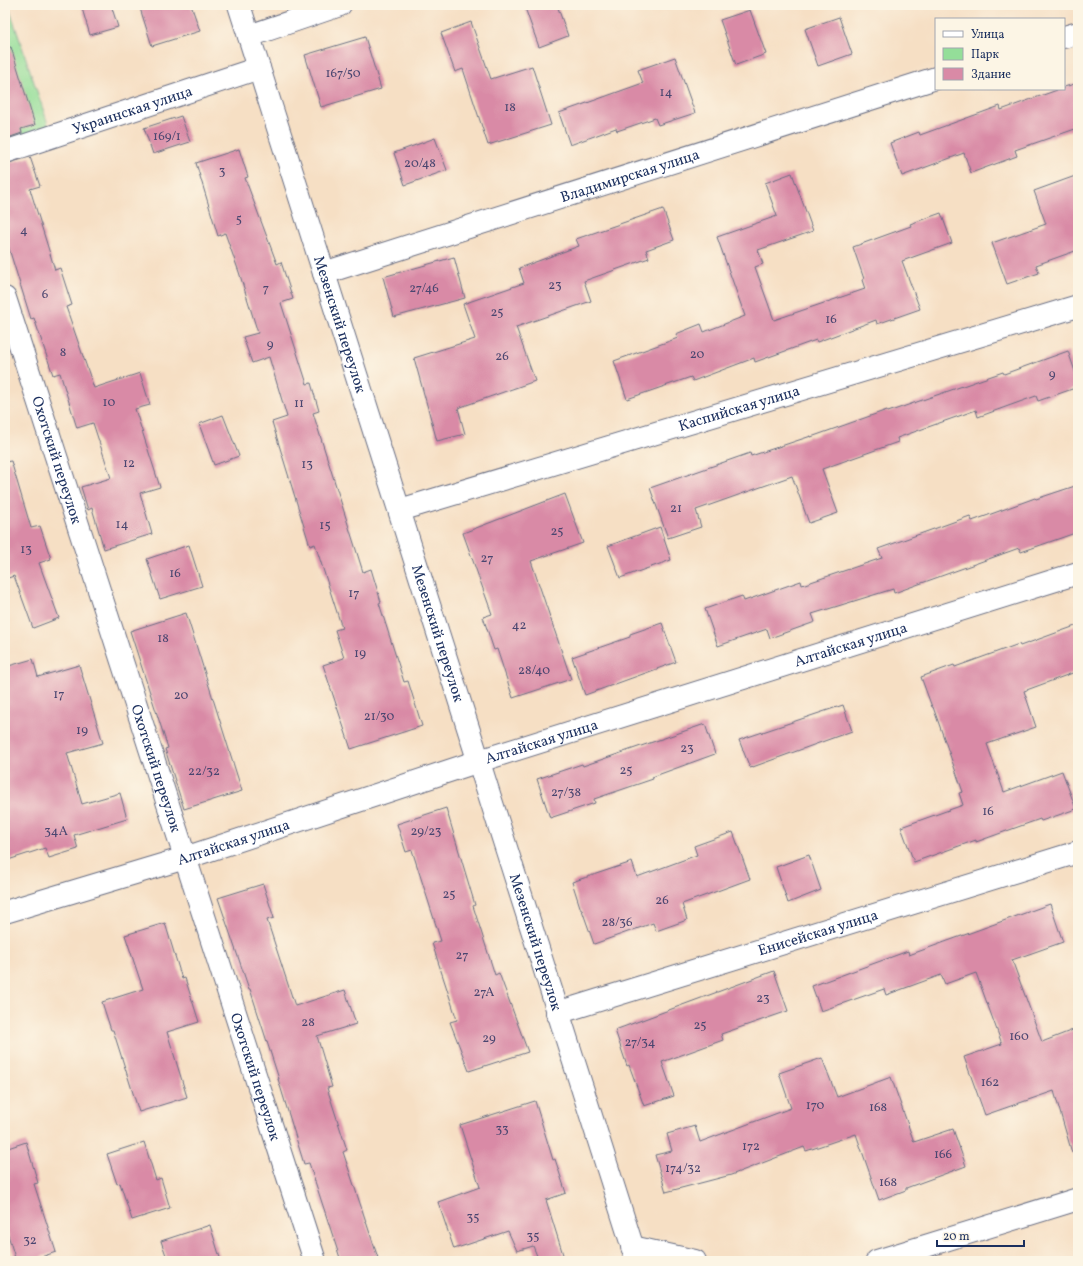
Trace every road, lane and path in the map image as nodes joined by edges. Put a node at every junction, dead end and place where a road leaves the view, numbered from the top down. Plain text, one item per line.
1 (239, 5) edge
2 (340, 5) edge
3 (1078, 33) edge
4 (249, 36) junction
5 (1065, 37) edge
6 (259, 68) junction
7 (935, 78) edge
8 (5, 152) edge
9 (324, 273) junction
10 (5, 298) edge
11 (1078, 306) edge
12 (400, 510) junction
13 (1078, 573) edge
14 (479, 761) junction
15 (1078, 852) edge
16 (185, 858) junction
17 (5, 912) edge
18 (558, 1013) junction
19 (1078, 1199) edge
20 (635, 1254) edge
21 (315, 1261) edge
22 (694, 1261) edge
23 (877, 1261) edge

1 - 4 street, Мезенский переулок
2 - 4 street
3 - 5 street
4 - 6 street, Мезенский переулок
6 - 8 street, Украинская улица
6 - 9 street, Мезенский переулок
7 - 9 street, Владимирская улица
9 - 12 street, Мезенский переулок
10 - 16 street, Охотский переулок
11 - 12 street, Каспийская улица
12 - 14 street, Мезенский переулок
13 - 14 street, Алтайская улица
14 - 16 street, Алтайская улица
14 - 18 street, Мезенский переулок
15 - 18 street, Енисейская улица
16 - 17 street, Алтайская улица
16 - 21 street, Охотский переулок
18 - 20 street, Мезенский переулок
19 - 23 street
20 - 22 street

